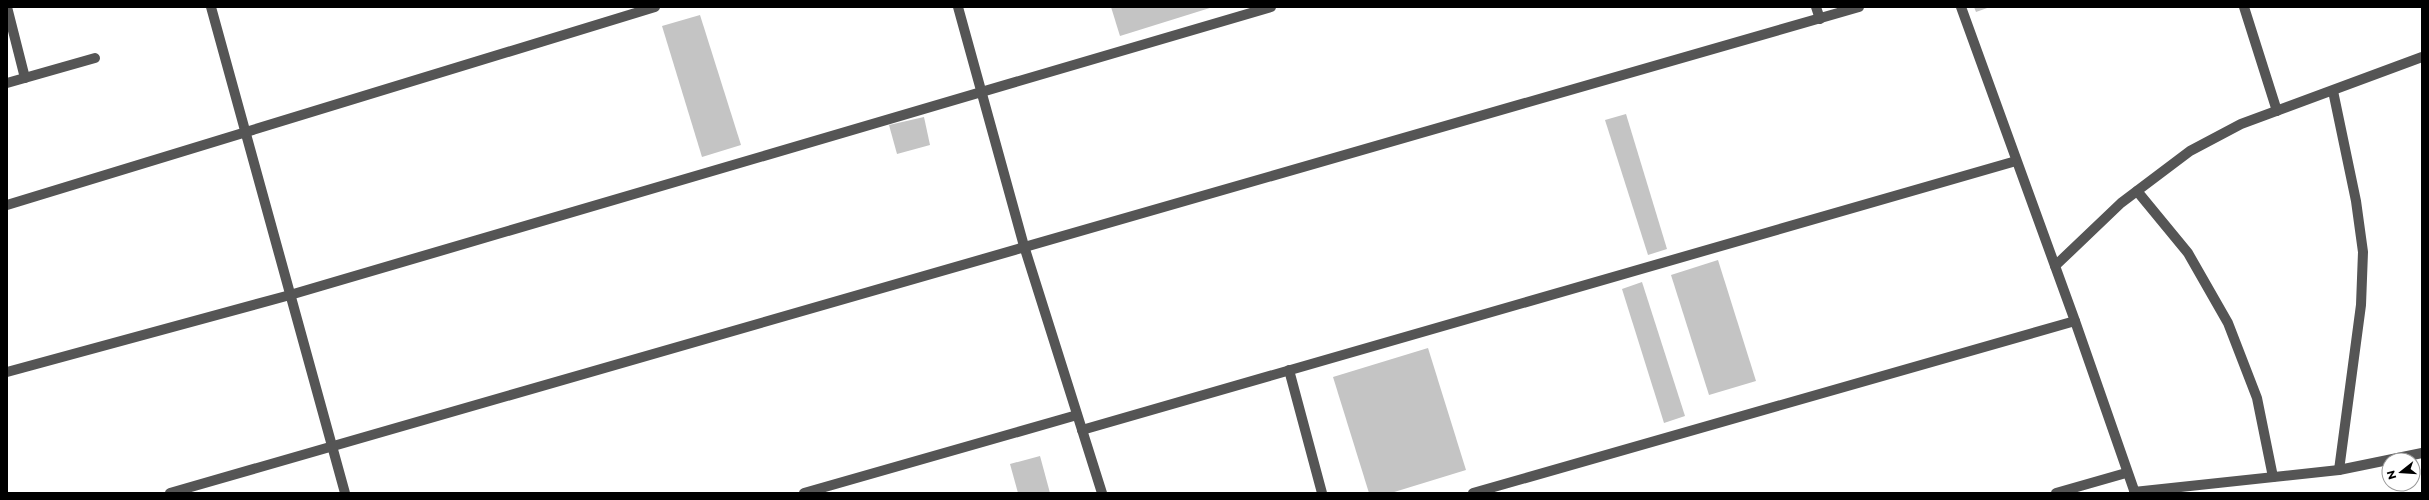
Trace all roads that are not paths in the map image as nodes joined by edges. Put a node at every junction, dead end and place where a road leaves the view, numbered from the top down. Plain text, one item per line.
1 (7, 7) edge
2 (211, 7) edge
3 (655, 7) edge
4 (958, 7) edge
5 (1271, 7) edge
6 (1816, 7) edge
7 (1859, 7) edge
8 (1961, 7) edge
9 (2244, 7) edge
10 (1820, 18) junction
11 (2422, 57) edge
12 (95, 58) dead end
13 (25, 78) junction
14 (7, 83) edge
15 (981, 91) junction
16 (2333, 91) junction
17 (2277, 111) junction
18 (245, 132) junction
19 (2016, 161) junction
20 (2137, 191) junction
21 (7, 205) edge
22 (1024, 246) junction
23 (2055, 266) junction
24 (290, 295) junction
25 (2075, 321) junction
26 (1289, 370) junction
27 (7, 372) edge
28 (1077, 415) junction
29 (1082, 430) junction
30 (331, 445) junction
31 (2422, 453) edge
32 (2338, 470) junction
33 (2126, 473) junction
34 (2273, 477) junction
35 (2134, 492) edge
36 (170, 493) edge
37 (344, 493) edge
38 (804, 493) edge
39 (1102, 493) edge
40 (1322, 493) edge
41 (1473, 493) edge
42 (2056, 493) edge

1 - 13 street
2 - 18 street
3 - 18 street
4 - 15 street
5 - 15 street
6 - 10 street
7 - 10 street
8 - 19 street
9 - 17 street
10 - 22 street
11 - 16 street
12 - 13 street
13 - 14 street
15 - 22 street
15 - 24 street
16 - 17 street
16 - 32 street
17 - 20 street
18 - 21 street
18 - 24 street
19 - 23 street
19 - 26 street
20 - 23 street
20 - 34 street
22 - 28 street
22 - 30 street
23 - 25 street
24 - 27 street
24 - 30 street
25 - 33 street
25 - 41 street
26 - 29 street
26 - 40 street
28 - 29 street
28 - 38 street
29 - 39 street
30 - 36 street
30 - 37 street
31 - 32 street
32 - 34 street
33 - 35 street
33 - 42 street
34 - 35 street

